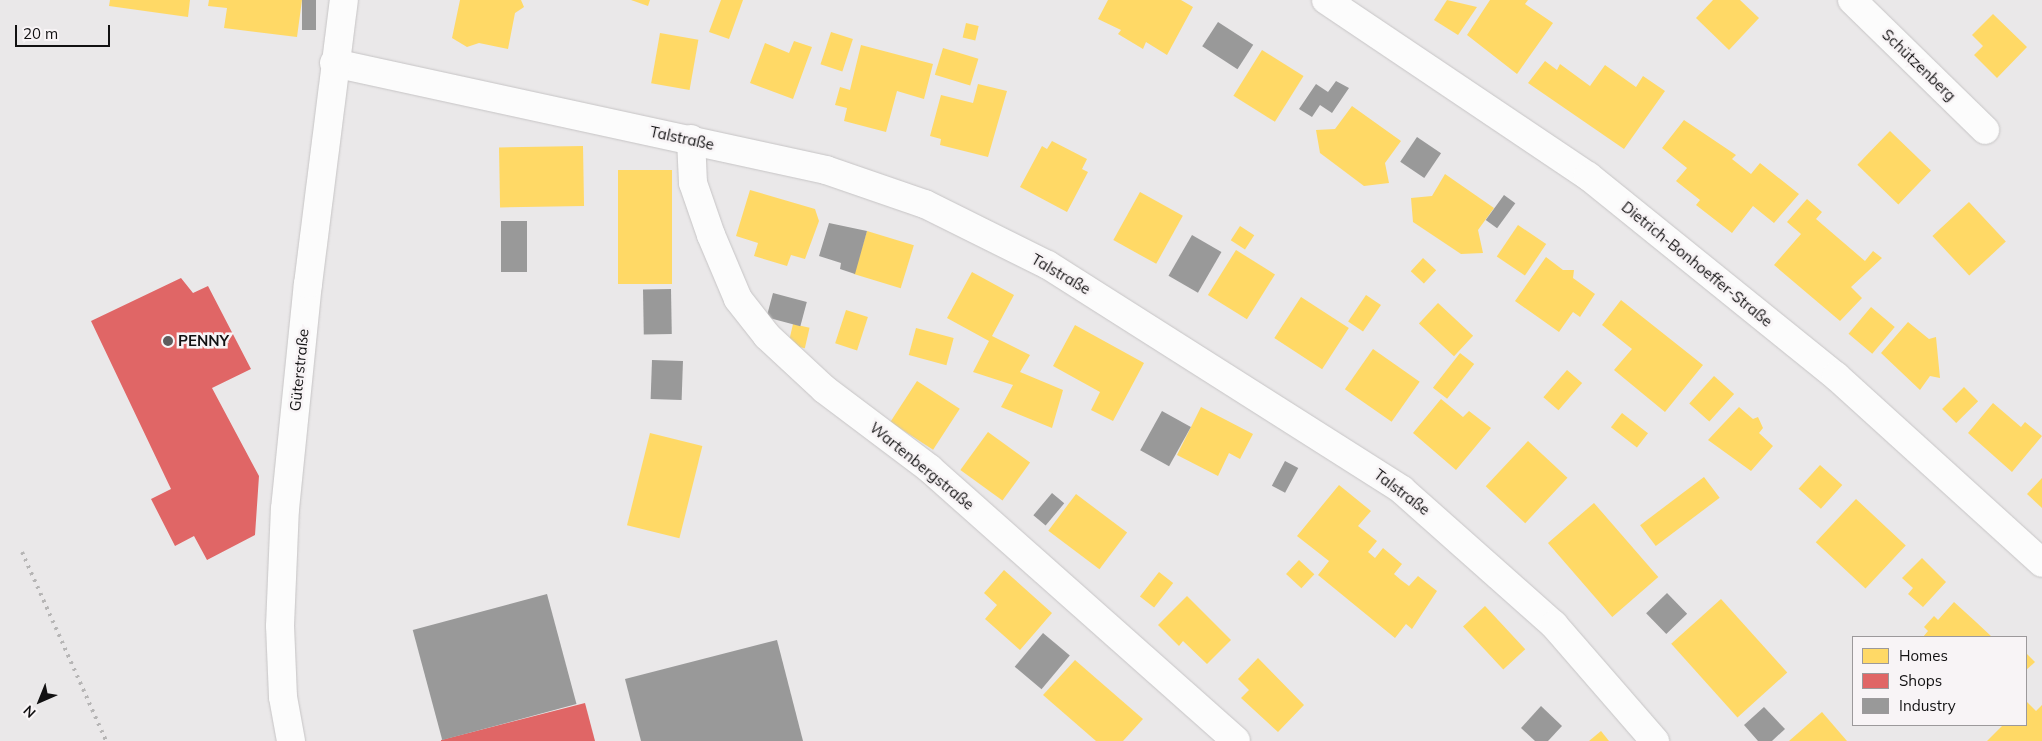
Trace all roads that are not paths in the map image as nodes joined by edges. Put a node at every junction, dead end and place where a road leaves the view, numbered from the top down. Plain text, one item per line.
1 (344, 0) edge
2 (1326, 0) edge
3 (1852, 0) edge
4 (334, 63) junction
5 (1985, 130) dead end
6 (691, 139) junction
7 (2042, 564) edge
8 (291, 741) edge
9 (1236, 741) edge
10 (1656, 741) edge

1 - 4 street, Güterstraße
2 - 7 street, Dietrich-Bonhoeffer-Straße
3 - 5 street, Schützenberg
4 - 6 street, Talstraße
4 - 8 street, Güterstraße
6 - 9 street, Wartenbergstraße
6 - 10 street, Talstraße

